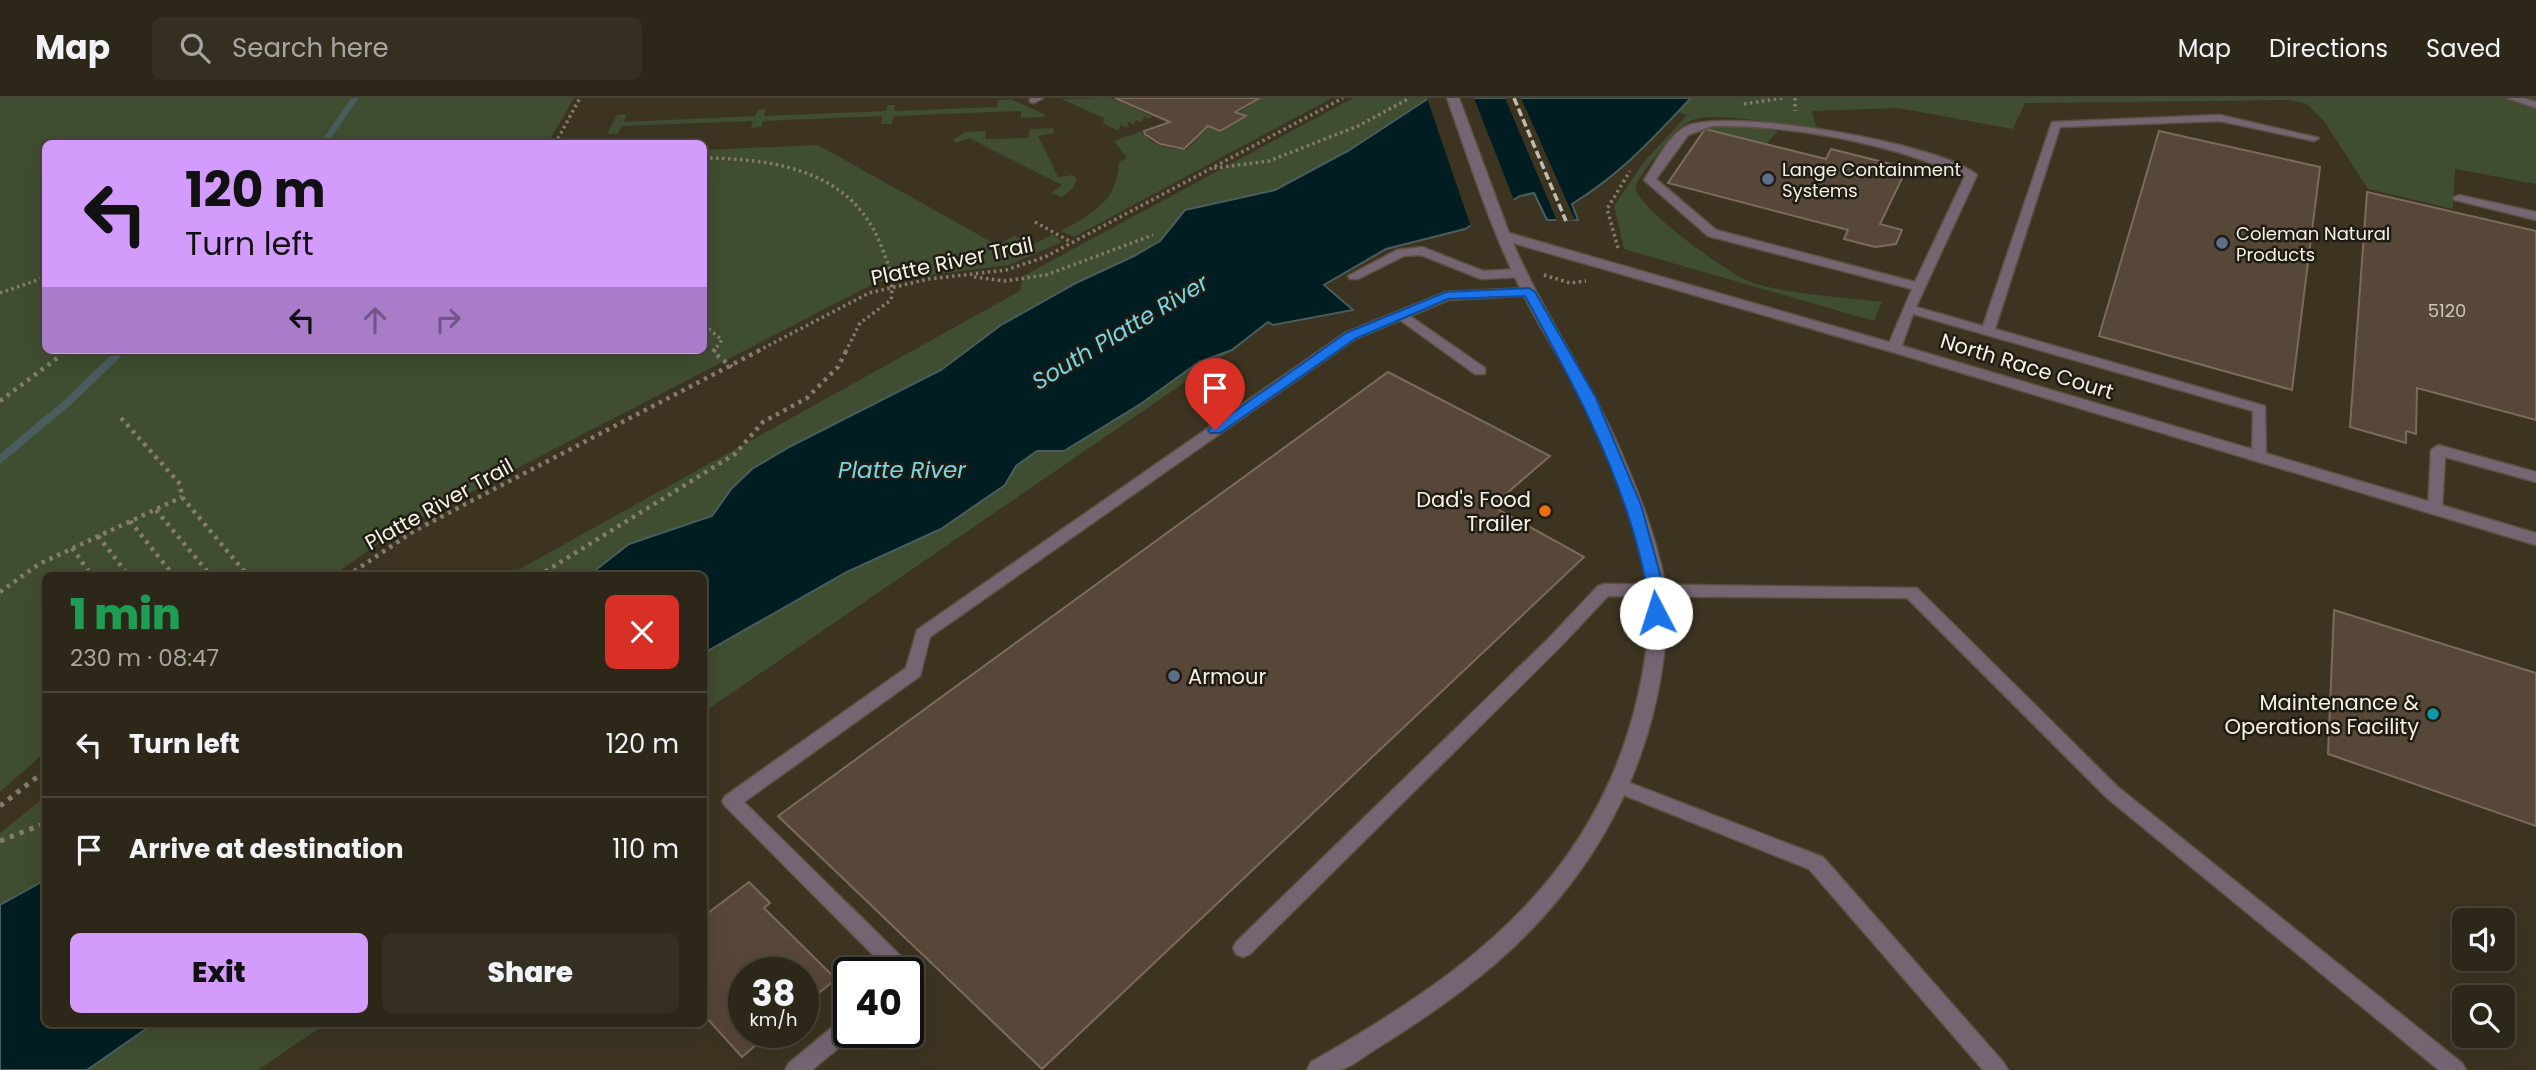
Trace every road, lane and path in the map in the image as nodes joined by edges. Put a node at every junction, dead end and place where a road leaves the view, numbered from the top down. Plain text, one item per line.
1 (580, 98) edge
2 (1343, 98) edge
3 (1410, 98) edge
4 (1453, 98) edge
5 (2512, 98) edge
6 (2536, 106) edge
7 (2314, 138) dead end
8 (557, 140) edge
9 (707, 158) edge
10 (1206, 170) junction
11 (2459, 198) dead end
12 (2536, 216) edge
13 (1035, 222) dead end
14 (1153, 235) dead end
15 (1504, 236) junction
16 (1072, 242) junction
17 (1520, 272) junction
18 (970, 276) junction
19 (1354, 276) dead end
20 (42, 278) edge
21 (893, 287) junction
22 (1919, 287) junction
23 (1529, 292) junction
24 (0, 293) edge
25 (1909, 309) junction
26 (1401, 315) junction
27 (707, 328) edge
28 (1988, 332) junction
29 (1894, 348) junction
30 (63, 354) edge
31 (732, 367) junction
32 (1480, 371) dead end
33 (0, 401) edge
34 (121, 418) dead end
35 (2259, 457) junction
36 (2536, 477) edge
37 (182, 497) junction
38 (2435, 509) junction
39 (156, 510) junction
40 (130, 522) junction
41 (98, 536) junction
42 (2536, 539) edge
43 (72, 548) junction
44 (89, 572) edge
45 (126, 572) edge
46 (171, 572) edge
47 (208, 572) edge
48 (245, 572) edge
49 (353, 572) edge
50 (544, 572) edge
51 (0, 592) edge
52 (1657, 592) junction
53 (42, 773) edge
54 (1617, 785) junction
55 (0, 806) edge
56 (42, 825) edge
57 (0, 841) edge
58 (1243, 948) dead end
59 (889, 957) edge
60 (833, 1039) edge
61 (796, 1070) edge
62 (1319, 1070) edge
63 (1997, 1070) edge
64 (2455, 1070) edge

1 - 8 path
2 - 10 path, Platte River Trail
3 - 10 path
4 - 15 street
5 - 6 lane
7 - 28 lane
9 - 21 path
10 - 16 path, Platte River Trail
11 - 12 lane
13 - 16 path
14 - 18 path
15 - 17 street
15 - 29 street, North Race Court
16 - 18 path, Platte River Trail
17 - 19 lane
17 - 23 street
18 - 21 path, Platte River Trail
20 - 24 path
21 - 31 path, Platte River Trail
21 - 50 path
22 - 22 lane
22 - 25 lane
23 - 26 lane
23 - 52 street
25 - 28 lane
25 - 29 lane
26 - 32 lane
26 - 59 lane
27 - 31 path
28 - 35 lane
29 - 35 street, North Race Court
30 - 33 path
31 - 49 path, Platte River Trail
34 - 37 path
35 - 38 street, North Race Court
36 - 38 lane
37 - 39 path
37 - 48 path
38 - 42 street, North Race Court
39 - 40 path
39 - 47 path
40 - 41 path
40 - 46 path
41 - 43 path
41 - 45 path
43 - 44 path
43 - 51 path
52 - 54 street
52 - 58 lane
52 - 64 lane
53 - 55 path
54 - 62 street
54 - 63 lane
56 - 57 path
60 - 61 lane

